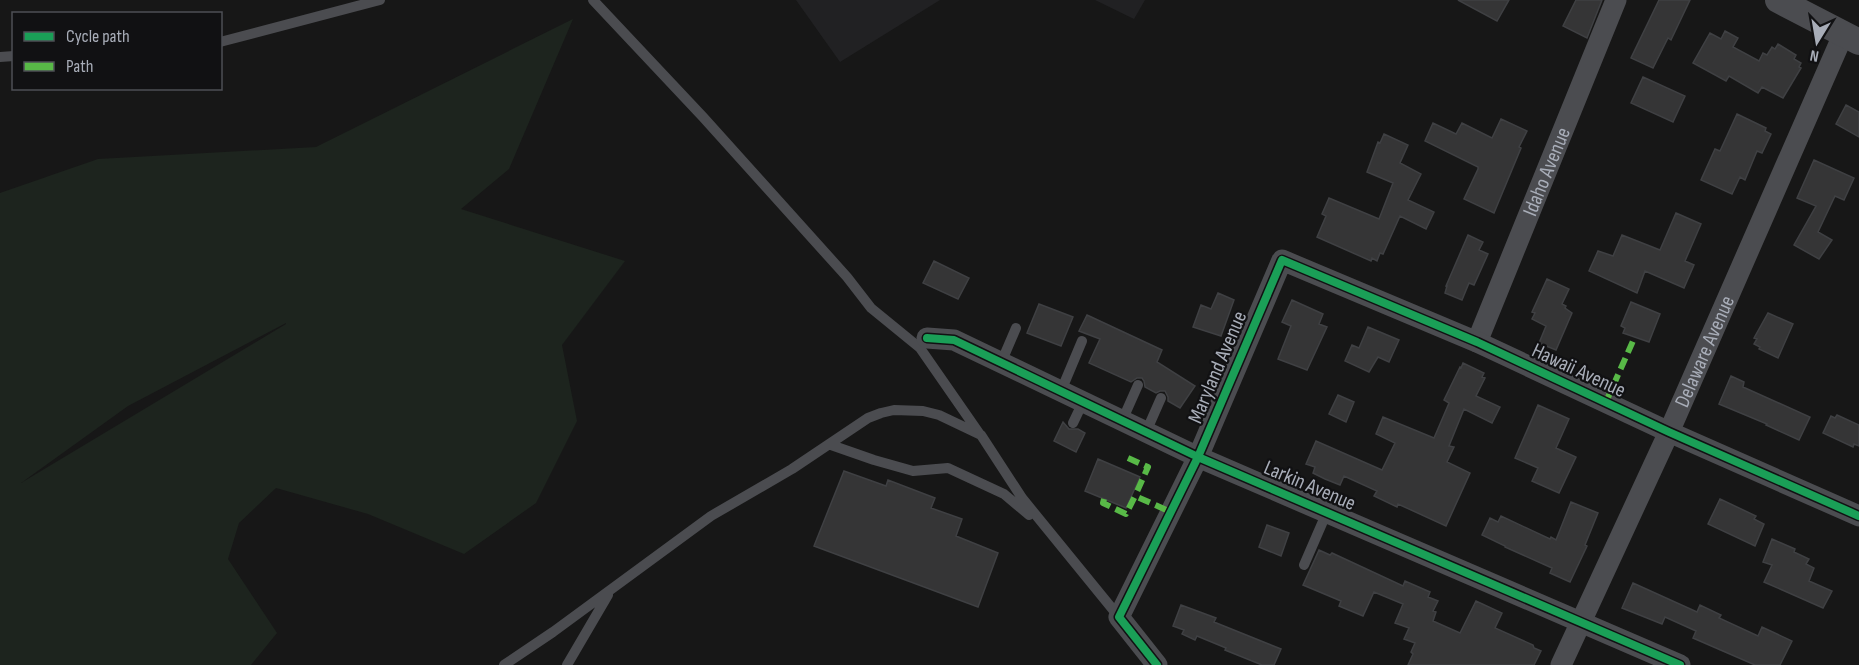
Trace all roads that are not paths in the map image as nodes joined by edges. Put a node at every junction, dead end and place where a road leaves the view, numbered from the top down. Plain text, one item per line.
1 (380, 0) edge
2 (593, 0) edge
3 (1617, 0) edge
4 (1778, 0) edge
5 (1851, 39) edge
6 (222, 41) edge
7 (1282, 260) joint
8 (1016, 328) dead end
9 (927, 338) dead end
10 (1082, 341) dead end
11 (1477, 342) junction
12 (1001, 363) junction
13 (1138, 385) dead end
14 (1061, 391) junction
15 (1161, 398) dead end
16 (1083, 402) junction
17 (1122, 421) junction
18 (1073, 423) dead end
19 (1146, 432) junction
20 (1670, 432) junction
21 (981, 435) junction
22 (831, 445) junction
23 (1198, 457) junction
24 (1327, 512) junction
25 (1859, 516) edge
26 (1044, 526) junction
27 (1304, 565) dead end
28 (612, 589) junction
29 (1119, 617) junction
30 (1580, 621) junction
31 (1149, 663) edge
32 (504, 665) edge
33 (567, 665) edge
34 (1561, 665) edge
35 (1680, 665) edge

1 - 6 lane
2 - 21 lane
3 - 11 street, Idaho Avenue
4 - 5 street
5 - 20 street, Delaware Avenue
7 - 11 street, Hawaii Avenue
7 - 23 street, Maryland Avenue
8 - 12 lane
9 - 12 street, Larkin Avenue
10 - 14 lane
11 - 20 street, Hawaii Avenue
12 - 14 street, Larkin Avenue
13 - 17 lane
14 - 16 street, Larkin Avenue
15 - 19 lane
16 - 17 street, Larkin Avenue
16 - 18 lane
17 - 19 street, Larkin Avenue
19 - 23 street, Larkin Avenue
20 - 25 street, Hawaii Avenue
20 - 30 street, Delaware Avenue
21 - 22 lane
21 - 26 lane
22 - 26 lane
22 - 28 lane
23 - 24 street, Larkin Avenue
23 - 29 street, Maryland Avenue
24 - 27 lane
24 - 30 street, Larkin Avenue
26 - 29 lane
28 - 32 lane
28 - 33 lane
29 - 31 street
30 - 34 street, Delaware Avenue
30 - 35 street, Larkin Avenue

